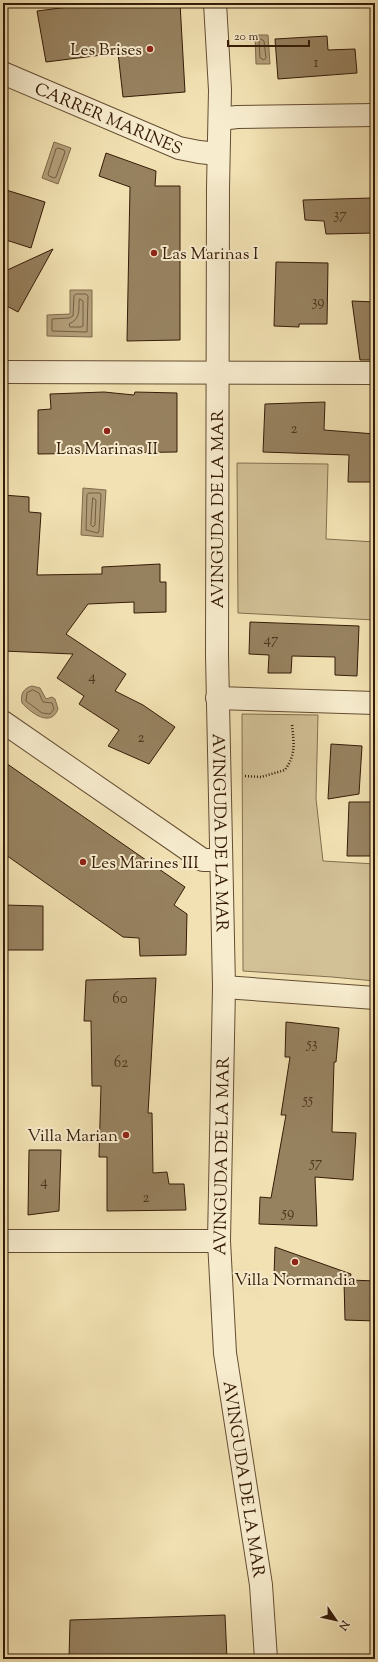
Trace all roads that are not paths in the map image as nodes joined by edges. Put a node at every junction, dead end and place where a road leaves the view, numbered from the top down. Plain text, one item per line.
1 (215, 3) edge
2 (3, 73) edge
3 (375, 115) edge
4 (220, 119) junction
5 (218, 154) junction
6 (3, 372) edge
7 (218, 373) junction
8 (375, 373) edge
9 (217, 698) junction
10 (375, 703) edge
11 (3, 722) edge
12 (221, 860) junction
13 (224, 987) junction
14 (375, 998) edge
15 (3, 1241) edge
16 (219, 1241) junction
17 (266, 1659) edge

1 - 4 street, AVINGUDA DE LA MAR
2 - 5 street, CARRER MARINES
3 - 4 street
4 - 5 street, AVINGUDA DE LA MAR
5 - 7 street, AVINGUDA DE LA MAR
6 - 7 street
7 - 8 street
7 - 9 street, AVINGUDA DE LA MAR
9 - 10 street
9 - 12 street, AVINGUDA DE LA MAR
11 - 12 street
12 - 13 street, AVINGUDA DE LA MAR
13 - 14 street
13 - 16 street, AVINGUDA DE LA MAR
15 - 16 street
16 - 17 street, AVINGUDA DE LA MAR

